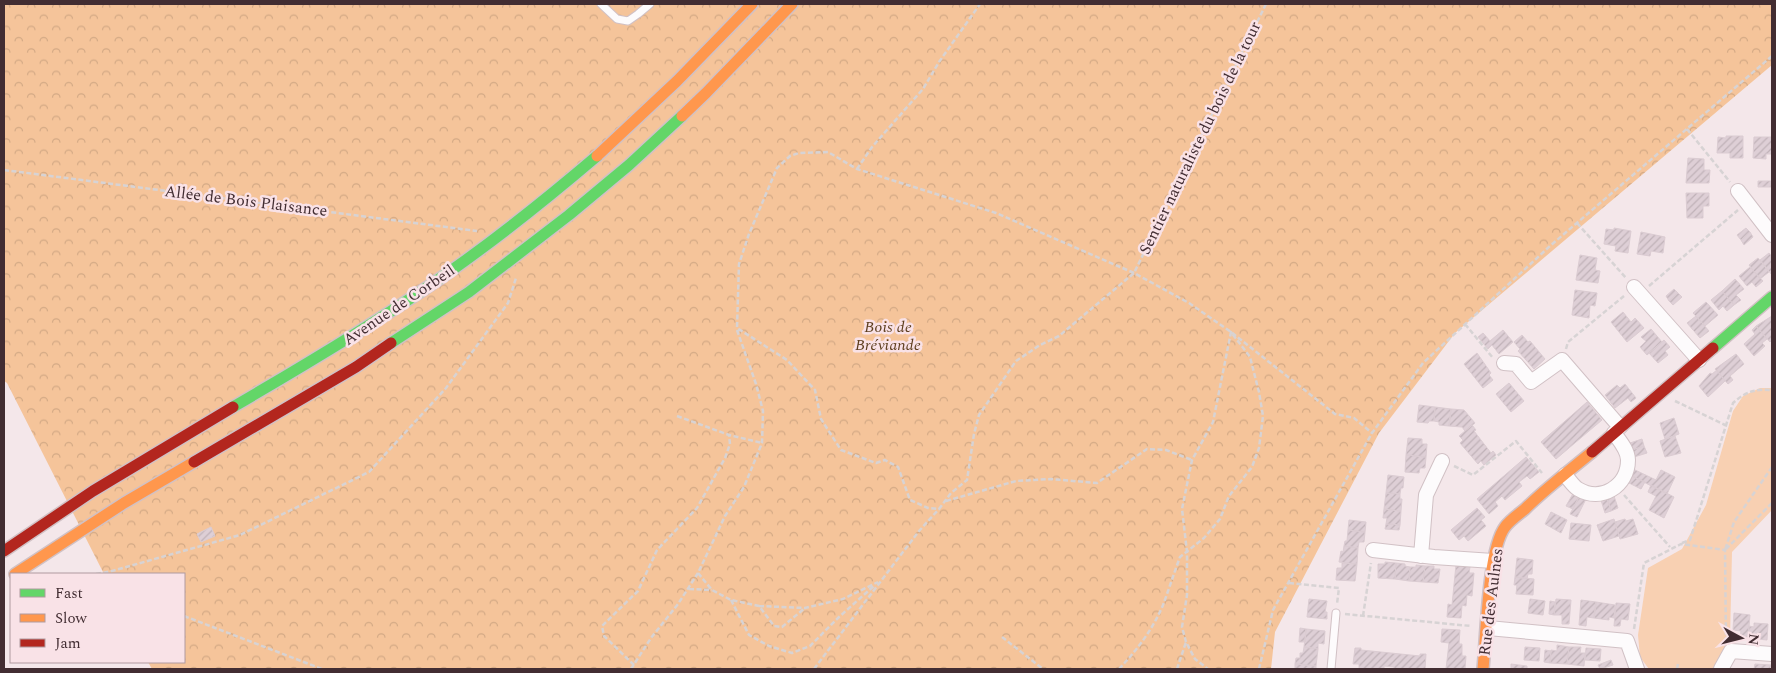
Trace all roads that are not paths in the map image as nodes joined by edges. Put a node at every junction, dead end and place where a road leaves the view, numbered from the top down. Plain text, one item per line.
1 (601, 4) edge
2 (650, 4) edge
3 (752, 4) edge
4 (792, 4) edge
5 (1742, 197) road end
6 (1772, 235) edge
7 (1637, 290) road end
8 (1772, 297) edge
9 (1699, 360) junction
10 (1504, 363) road end
11 (1617, 430) junction
12 (1442, 461) road end
13 (1565, 475) junction
14 (1373, 550) road end
15 (4, 551) edge
16 (1421, 556) junction
17 (1493, 561) junction
18 (17, 573) edge
19 (1336, 613) road end
20 (1488, 628) junction
21 (1772, 654) edge
22 (1331, 669) edge
23 (1483, 669) edge
24 (1637, 669) edge
25 (1721, 669) edge

1 - 2 lane
3 - 15 main road, Avenue de Corbeil
4 - 18 main road
5 - 6 street
7 - 9 street
8 - 9 main road, Rue des Aulnes
9 - 11 main road, Rue des Aulnes
10 - 11 street
11 - 13 main road, Rue des Aulnes
11 - 13 street
12 - 16 street
13 - 17 main road, Rue des Aulnes
14 - 16 street
16 - 17 street
17 - 20 main road, Rue des Aulnes
19 - 22 lane
20 - 23 main road, Rue des Aulnes
20 - 24 street
21 - 25 street

